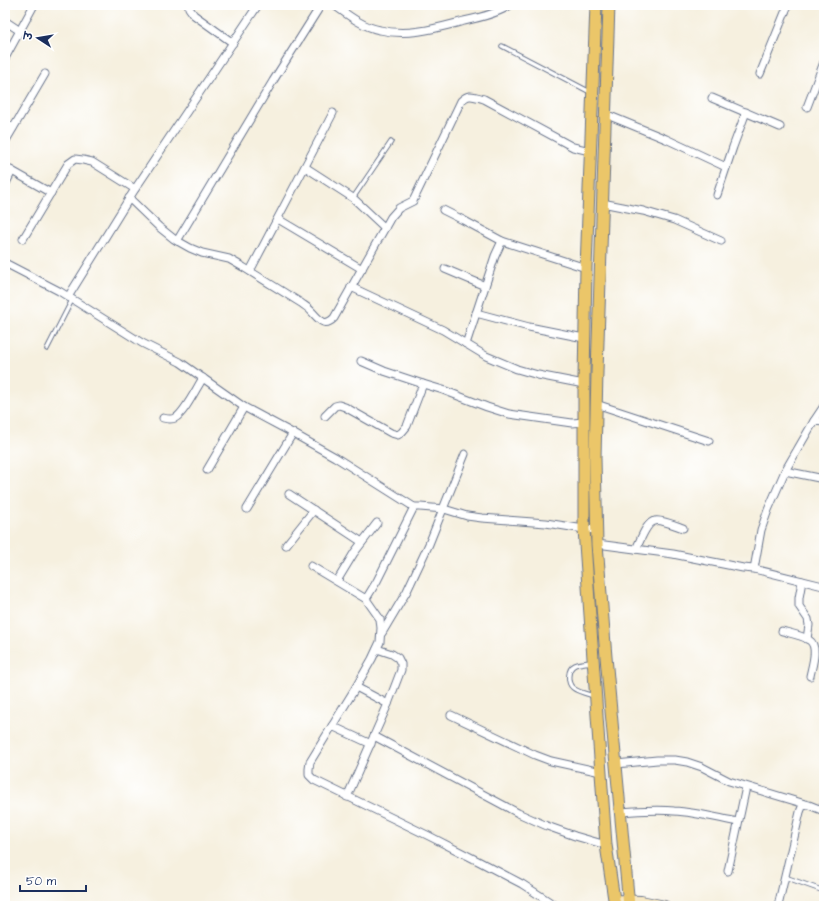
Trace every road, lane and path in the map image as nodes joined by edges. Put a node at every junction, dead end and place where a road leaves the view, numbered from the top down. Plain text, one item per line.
1 (34, 5) edge
2 (189, 5) edge
3 (258, 5) edge
4 (321, 5) edge
5 (334, 5) edge
6 (510, 5) edge
7 (596, 5) edge
8 (609, 5) edge
9 (788, 5) edge
10 (5, 21) edge
11 (20, 32) junction
12 (233, 43) junction
13 (502, 46) dead end
14 (5, 58) edge
15 (824, 62) edge
16 (45, 74) dead end
17 (760, 74) dead end
18 (592, 93) junction
19 (712, 98) dead end
20 (807, 107) dead end
21 (592, 109) junction
22 (605, 111) junction
23 (746, 112) junction
24 (333, 113) dead end
25 (5, 123) edge
26 (780, 126) dead end
27 (13, 128) junction
28 (5, 142) edge
29 (391, 142) dead end
30 (590, 151) junction
31 (5, 167) edge
32 (305, 167) junction
33 (726, 167) junction
34 (12, 171) junction
35 (5, 185) edge
36 (135, 189) junction
37 (51, 193) junction
38 (716, 195) dead end
39 (130, 198) junction
40 (353, 198) junction
41 (602, 203) junction
42 (443, 210) dead end
43 (278, 219) junction
44 (385, 228) junction
45 (23, 239) dead end
46 (177, 241) junction
47 (502, 241) junction
48 (721, 241) dead end
49 (5, 263) edge
50 (586, 268) junction
51 (362, 269) junction
52 (444, 270) dead end
53 (250, 271) junction
54 (485, 286) junction
55 (351, 287) junction
56 (70, 298) junction
57 (476, 313) junction
58 (584, 338) junction
59 (466, 344) junction
60 (46, 349) dead end
61 (361, 361) dead end
62 (203, 378) junction
63 (596, 379) junction
64 (584, 381) junction
65 (423, 384) junction
66 (596, 404) junction
67 (824, 406) edge
68 (244, 407) junction
69 (325, 416) dead end
70 (163, 418) dead end
71 (814, 421) junction
72 (584, 422) junction
73 (824, 422) edge
74 (293, 433) junction
75 (709, 441) dead end
76 (465, 454) dead end
77 (207, 470) dead end
78 (785, 471) junction
79 (824, 480) edge
80 (289, 494) dead end
81 (414, 507) junction
82 (247, 509) dead end
83 (444, 509) junction
84 (314, 510) junction
85 (377, 523) dead end
86 (683, 528) dead end
87 (584, 529) junction
88 (597, 530) junction
89 (362, 542) junction
90 (597, 544) junction
91 (286, 545) dead end
92 (636, 549) junction
93 (311, 566) dead end
94 (754, 569) junction
95 (337, 581) junction
96 (802, 581) junction
97 (823, 586) dead end
98 (366, 599) junction
99 (782, 631) dead end
100 (381, 635) junction
101 (807, 639) junction
102 (377, 649) junction
103 (606, 657) junction
104 (592, 660) junction
105 (810, 676) dead end
106 (356, 687) junction
107 (595, 696) junction
108 (388, 704) junction
109 (451, 715) dead end
110 (332, 726) junction
111 (374, 736) junction
112 (371, 744) junction
113 (616, 764) junction
114 (601, 772) junction
115 (746, 787) junction
116 (347, 797) junction
117 (805, 804) junction
118 (824, 811) edge
119 (620, 812) junction
120 (738, 822) junction
121 (606, 845) junction
122 (728, 871) dead end
123 (785, 877) junction
124 (824, 891) edge
125 (614, 903) edge
126 (629, 903) edge
127 (556, 906) edge
128 (665, 906) edge
129 (778, 906) edge

1 - 11 street
2 - 12 street
3 - 12 street
4 - 46 street
5 - 6 street
7 - 18 main road
8 - 22 main road
9 - 17 street
10 - 11 street
11 - 14 street
12 - 36 street
13 - 18 lane
15 - 20 street
16 - 27 street
18 - 21 main road
19 - 23 street
21 - 22 street
21 - 30 main road
22 - 33 street
22 - 41 main road
23 - 26 street
23 - 33 street
24 - 32 street
25 - 27 street
27 - 28 street
29 - 40 lane
30 - 44 street
30 - 50 main road
31 - 34 street
32 - 40 street
32 - 43 street
33 - 38 street
34 - 35 street
34 - 37 street
36 - 37 street
36 - 39 street
37 - 45 street
39 - 46 street
39 - 56 street
40 - 44 street
41 - 48 street
41 - 63 main road
42 - 47 street
43 - 51 street
43 - 53 street
44 - 51 street
46 - 53 street
47 - 50 street
47 - 54 street
49 - 56 street
50 - 58 main road
51 - 55 street
52 - 54 street
53 - 55 street
54 - 57 street
55 - 59 street
56 - 60 lane
56 - 62 street
57 - 58 street
57 - 59 street
58 - 64 main road
59 - 64 street
61 - 65 street
62 - 68 street
62 - 70 street
63 - 64 street
63 - 66 main road
64 - 72 main road
65 - 69 street
65 - 72 street
66 - 75 street
66 - 88 main road
67 - 71 street
68 - 74 street
68 - 77 street
71 - 73 street
71 - 78 street
72 - 87 main road
74 - 81 street
74 - 82 street
76 - 83 street
78 - 79 street
78 - 94 street
80 - 84 street
81 - 83 street
81 - 98 street
83 - 87 street
83 - 100 street
84 - 89 street
84 - 91 street
85 - 89 street
86 - 92 street
87 - 88 street
87 - 104 main road
88 - 90 main road
89 - 95 street
90 - 92 street
90 - 103 main road
92 - 94 street
93 - 95 street
94 - 96 street
95 - 98 street
96 - 97 street
96 - 101 street
98 - 100 street
99 - 101 street
100 - 102 street
101 - 105 street
102 - 106 street
102 - 108 street
103 - 104 street
103 - 113 main road
104 - 107 main road
104 - 107 lane
106 - 108 street
106 - 110 street
107 - 114 main road
108 - 111 street
109 - 114 street
110 - 112 street
110 - 116 street
111 - 112 street
111 - 121 street
112 - 116 street
113 - 115 street
113 - 119 main road
114 - 121 main road
115 - 117 street
115 - 120 street
116 - 127 street
117 - 118 street
117 - 123 street
119 - 120 street
119 - 126 main road
120 - 122 street
121 - 125 main road
123 - 124 lane
123 - 129 street
125 - 126 street
126 - 128 street

